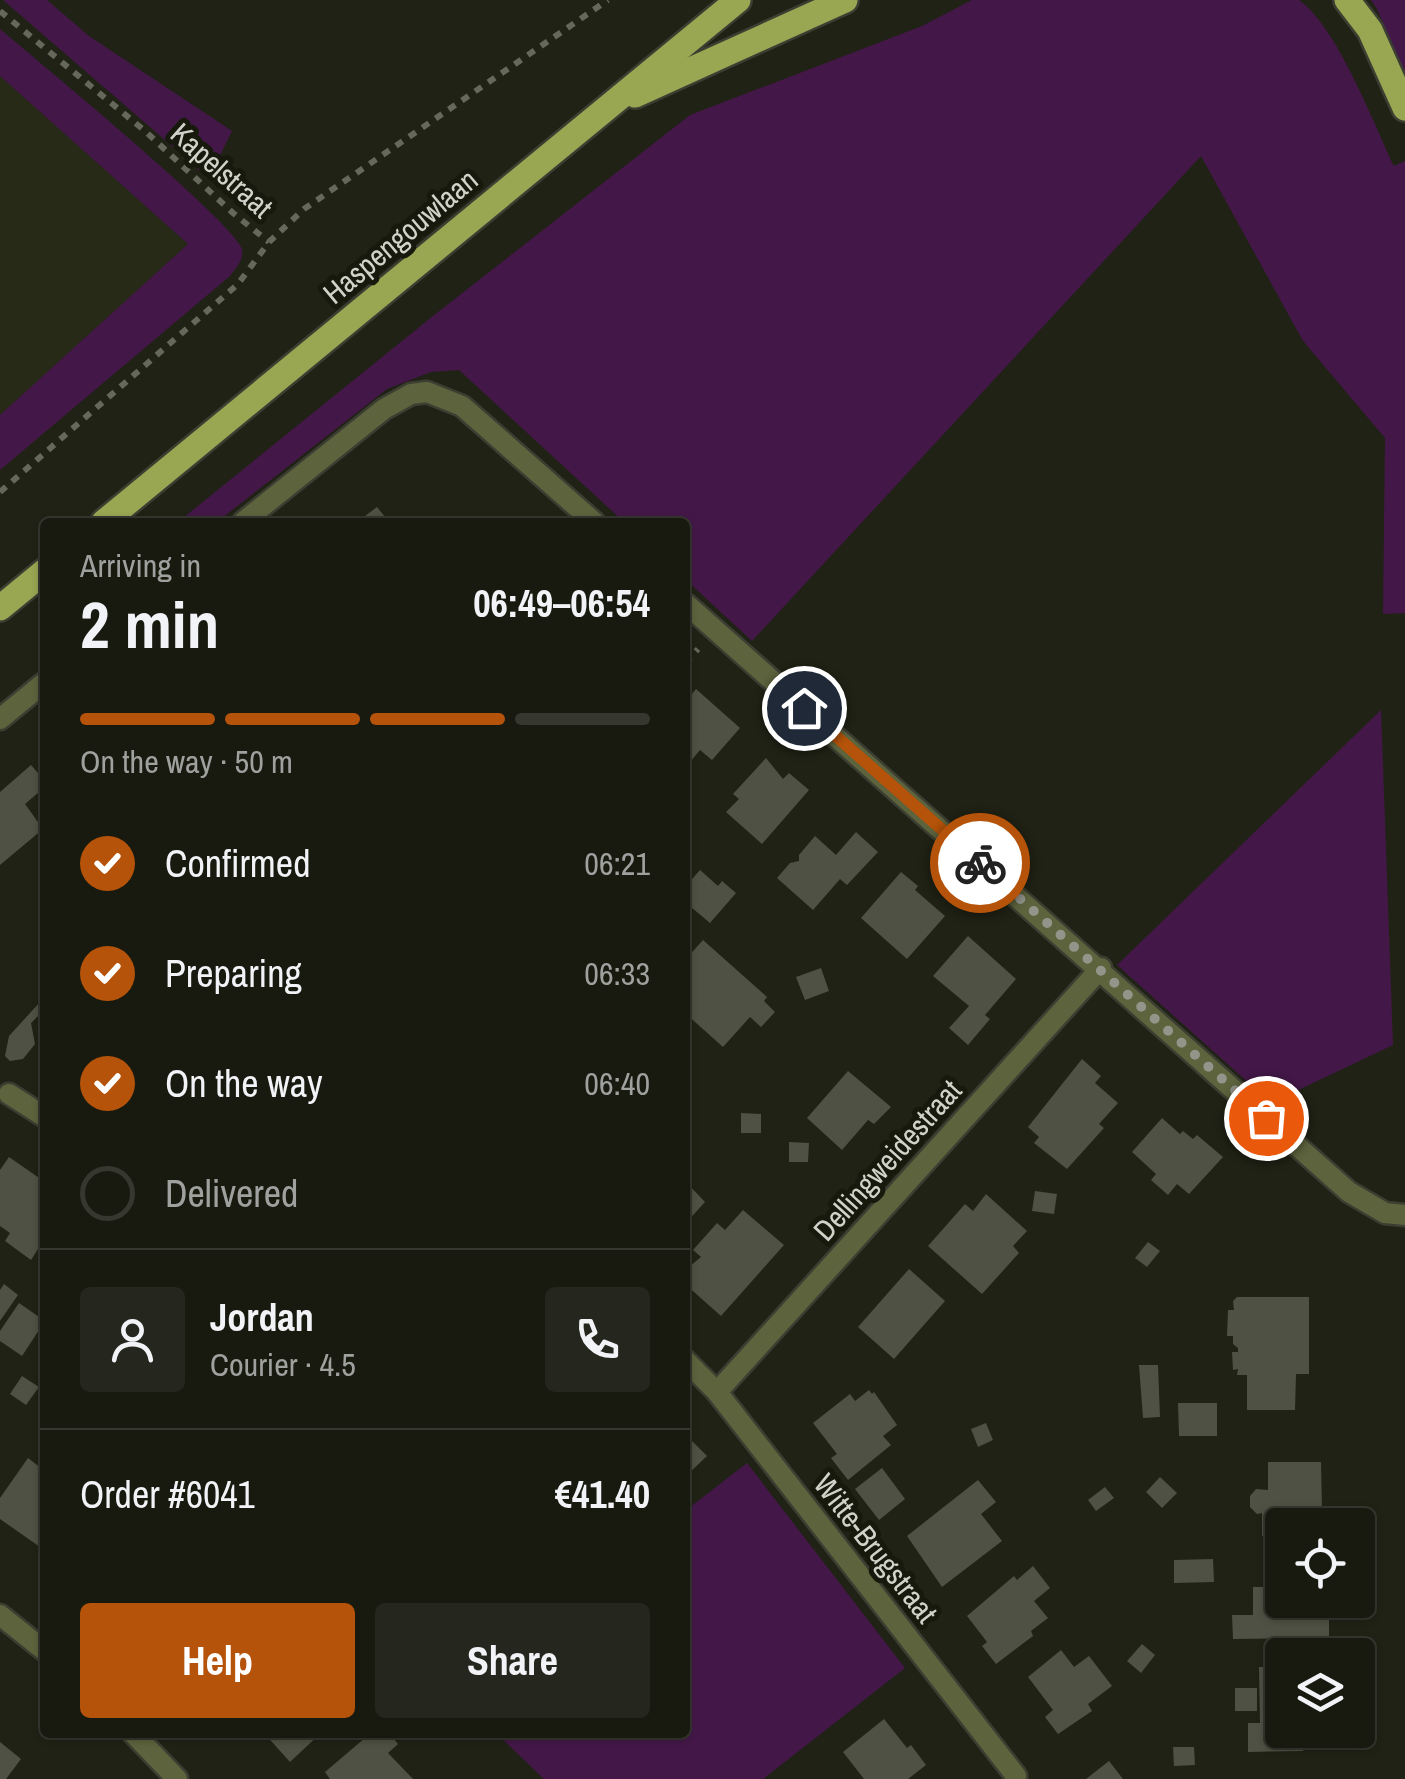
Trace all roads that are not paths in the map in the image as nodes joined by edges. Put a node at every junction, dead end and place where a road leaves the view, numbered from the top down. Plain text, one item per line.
1 (738, 0) edge
2 (845, 0) edge
3 (1347, 0) edge
4 (1405, 108) edge
5 (604, 110) junction
6 (109, 518) edge
7 (248, 518) edge
8 (589, 518) edge
9 (40, 575) edge
10 (690, 606) edge
11 (0, 608) edge
12 (40, 686) edge
13 (0, 719) edge
14 (1101, 968) junction
15 (9, 1094) dead end
16 (40, 1113) edge
17 (1405, 1215) edge
18 (690, 1365) edge
19 (717, 1392) junction
20 (0, 1615) edge
21 (40, 1647) edge
22 (138, 1738) edge
23 (1016, 1776) dead end
24 (178, 1779) edge

1 - 5 main road, Haspengouwlaan
2 - 5 main road
3 - 4 main road
5 - 6 main road, Haspengouwlaan
7 - 8 street
9 - 11 main road
10 - 14 street
12 - 13 street
14 - 17 street
14 - 19 street, Dellingweidestraat
15 - 16 street
18 - 19 street, Witte-Brugstraat
19 - 23 street, Witte-Brugstraat
20 - 21 street
22 - 24 street

